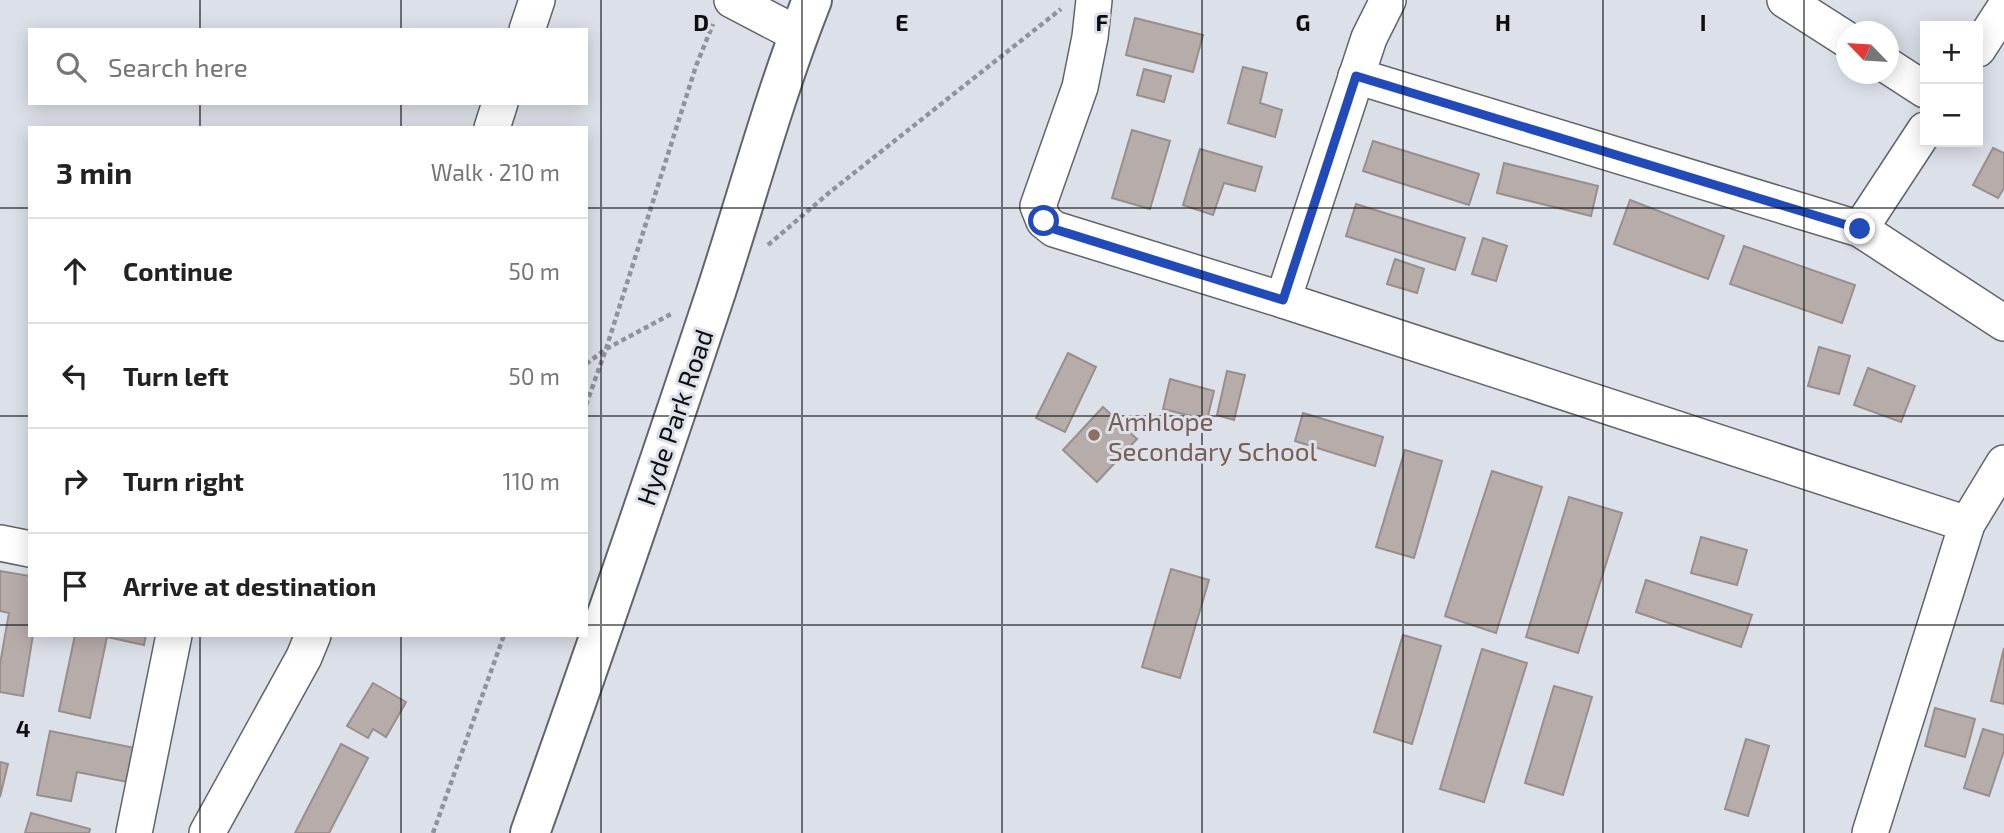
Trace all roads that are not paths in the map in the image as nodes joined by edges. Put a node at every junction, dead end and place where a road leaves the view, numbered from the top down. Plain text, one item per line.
1 (537, 0) edge
2 (1388, 0) edge
3 (1785, 0) edge
4 (1078, 4) edge
5 (2004, 9) edge
6 (723, 11) edge
7 (805, 17) edge
8 (528, 28) edge
9 (1836, 33) edge
10 (1983, 42) edge
11 (1899, 73) edge
12 (1356, 76) junction
13 (1920, 87) edge
14 (499, 105) edge
15 (493, 126) edge
16 (1920, 138) edge
17 (1860, 229) junction
18 (1283, 300) junction
19 (2004, 323) edge
20 (2004, 463) edge
21 (1967, 524) junction
22 (0, 543) edge
23 (28, 549) edge
24 (174, 637) edge
25 (312, 637) edge
26 (134, 833) edge
27 (207, 833) edge
28 (530, 833) edge
29 (1870, 833) edge

1 - 8 street
2 - 12 street
3 - 9 street
4 - 18 street
5 - 10 street
6 - 7 street
7 - 28 street, Hyde Park Road
11 - 13 street
12 - 17 street
12 - 18 street
14 - 15 street
16 - 17 street
17 - 19 street
18 - 21 street
20 - 21 street
21 - 29 street
22 - 23 street
24 - 26 street
25 - 27 street

